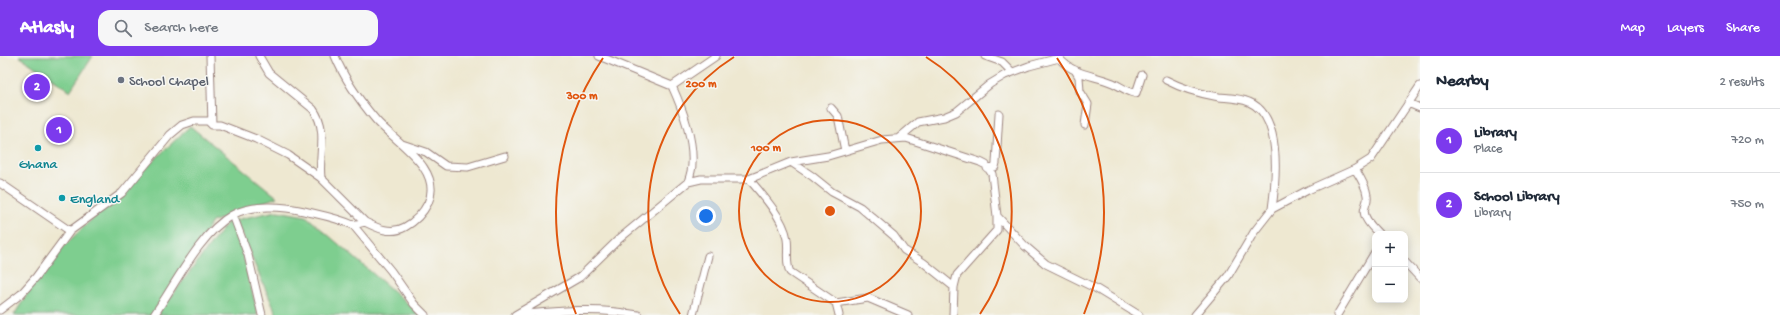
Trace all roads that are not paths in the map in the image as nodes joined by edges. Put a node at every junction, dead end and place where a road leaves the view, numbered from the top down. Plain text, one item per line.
1 (210, 56) edge
2 (259, 56) edge
3 (335, 56) edge
4 (599, 56) edge
5 (716, 56) edge
6 (985, 56) edge
7 (1060, 57) edge
8 (1075, 70) junction
9 (1012, 72) junction
10 (1142, 75) dead end
11 (1166, 80) dead end
12 (672, 86) junction
13 (1420, 86) edge
14 (1408, 103) junction
15 (831, 108) dead end
16 (1420, 108) edge
17 (999, 114) dead end
18 (212, 125) junction
19 (1085, 125) dead end
20 (900, 138) junction
21 (400, 143) junction
22 (845, 152) junction
23 (505, 156) dead end
24 (791, 162) junction
25 (987, 168) junction
26 (1355, 169) junction
27 (321, 178) junction
28 (749, 179) junction
29 (688, 182) junction
30 (0, 183) edge
31 (1272, 209) junction
32 (233, 215) junction
33 (997, 216) junction
34 (365, 222) junction
35 (354, 225) junction
36 (70, 230) junction
37 (1376, 231) edge
38 (708, 256) dead end
39 (1372, 257) edge
40 (1408, 265) edge
41 (1420, 278) edge
42 (954, 288) junction
43 (836, 303) junction
44 (0, 310) edge
45 (528, 314) edge
46 (1337, 314) edge
47 (154, 315) edge
48 (262, 315) edge
49 (425, 315) edge
50 (515, 315) edge
51 (638, 315) edge
52 (693, 315) edge
53 (839, 315) edge
54 (908, 315) edge
55 (953, 315) edge
56 (1139, 315) edge
57 (1195, 315) edge

1 - 18 street
2 - 27 street
3 - 21 street
4 - 12 street
5 - 12 street
6 - 9 street
7 - 8 street
7 - 9 street
8 - 10 street
8 - 19 street
9 - 20 street
11 - 31 street
12 - 29 street
13 - 14 street
14 - 16 street
14 - 26 street
15 - 22 street
17 - 25 street
18 - 27 street
18 - 36 street
20 - 22 street
20 - 25 street
21 - 23 street
21 - 34 street
22 - 24 street
24 - 28 street
24 - 42 street
25 - 33 street
26 - 31 street
26 - 37 street
27 - 34 street
28 - 29 street
28 - 43 street
29 - 50 street
30 - 36 street
31 - 57 street
32 - 35 street
32 - 47 street
32 - 48 street
33 - 42 street
33 - 56 street
34 - 35 street
35 - 49 street
36 - 44 street
38 - 52 street
39 - 46 street
40 - 41 street
42 - 55 street
43 - 53 street
43 - 54 street
45 - 50 street
45 - 51 street

